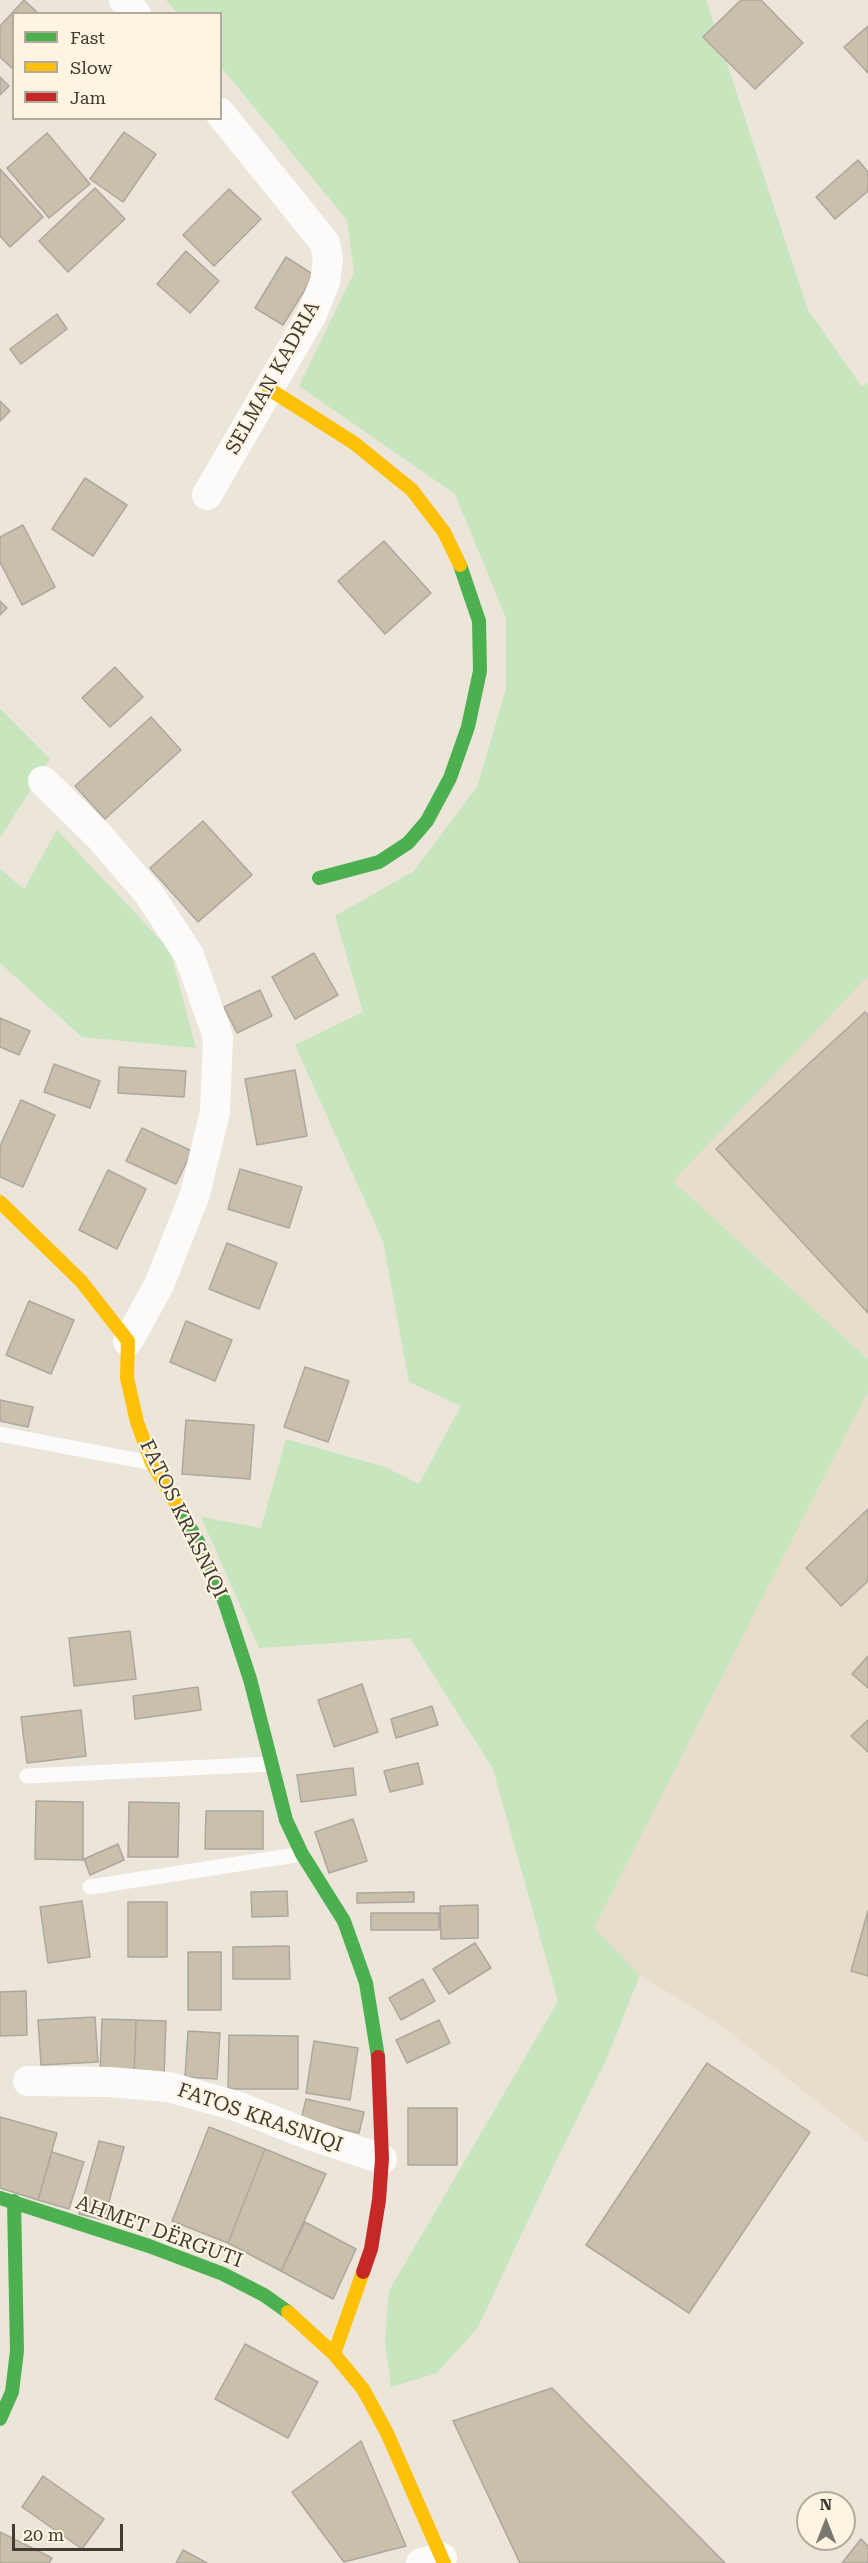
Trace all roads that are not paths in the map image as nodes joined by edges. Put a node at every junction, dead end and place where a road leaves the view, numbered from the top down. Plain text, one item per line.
1 (124, 0) edge
2 (134, 12) edge
3 (222, 115) edge
4 (269, 389) junction
5 (207, 495) dead end
6 (43, 781) dead end
7 (319, 878) dead end
8 (0, 1202) edge
9 (128, 1341) junction
10 (0, 1434) edge
11 (152, 1463) junction
12 (271, 1764) junction
13 (27, 1776) dead end
14 (302, 1854) junction
15 (90, 1887) dead end
16 (28, 2081) dead end
17 (382, 2159) junction
18 (0, 2198) edge
19 (14, 2201) junction
20 (334, 2354) junction
21 (0, 2419) edge
22 (436, 2561) edge

1 - 2 street
3 - 4 street, SELMAN KADRIA
4 - 5 street, SELMAN KADRIA
4 - 7 street
6 - 9 street, FATOS KRASNIQI
8 - 9 street
9 - 11 street, FATOS KRASNIQI
10 - 11 lane
11 - 12 street, FATOS KRASNIQI
12 - 13 lane
12 - 14 street, FATOS KRASNIQI
14 - 15 lane
14 - 17 street, FATOS KRASNIQI
16 - 17 street, FATOS KRASNIQI
17 - 20 street, FATOS KRASNIQI
18 - 19 street, AHMET DËRGUTI
19 - 20 street, AHMET DËRGUTI
19 - 21 street
20 - 22 street, AHMET DËRGUTI

